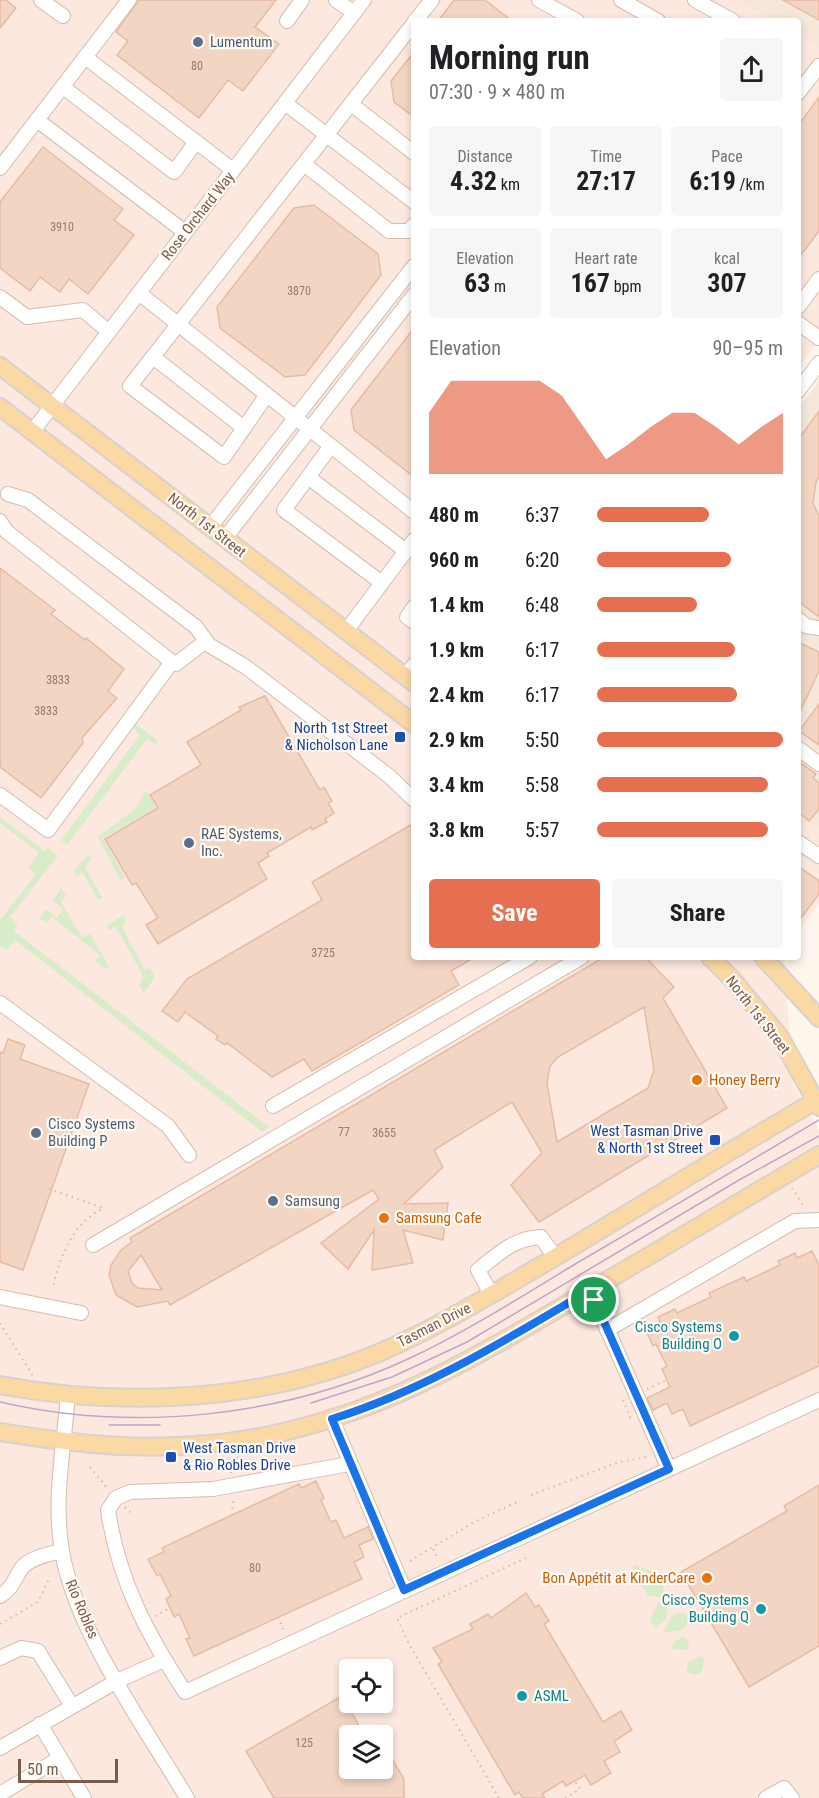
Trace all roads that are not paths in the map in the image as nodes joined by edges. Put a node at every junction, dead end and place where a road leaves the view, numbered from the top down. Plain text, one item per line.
1 (41, 0) edge
2 (129, 0) edge
3 (302, 0) edge
4 (336, 0) edge
5 (364, 0) edge
6 (432, 0) edge
7 (539, 0) edge
8 (621, 0) edge
9 (695, 0) edge
10 (354, 13) junction
11 (63, 16) dead end
12 (418, 18) edge
13 (572, 18) edge
14 (653, 18) edge
15 (728, 18) edge
16 (287, 21) dead end
17 (411, 27) edge
18 (85, 57) junction
19 (819, 66) edge
20 (63, 87) junction
21 (801, 89) edge
22 (285, 103) junction
23 (351, 104) junction
24 (37, 120) junction
25 (327, 135) junction
26 (196, 142) junction
27 (411, 151) edge
28 (304, 164) junction
29 (0, 168) edge
30 (233, 170) junction
31 (411, 200) edge
32 (411, 229) edge
33 (185, 232) junction
34 (411, 270) edge
35 (819, 279) edge
36 (139, 293) junction
37 (0, 297) edge
38 (411, 300) edge
39 (801, 303) edge
40 (801, 325) edge
41 (177, 326) junction
42 (109, 332) junction
43 (819, 338) edge
44 (153, 357) junction
45 (819, 363) edge
46 (0, 366) edge
47 (801, 387) edge
48 (266, 396) junction
49 (52, 406) junction
50 (0, 407) edge
51 (295, 419) junction
52 (244, 428) junction
53 (309, 430) junction
54 (32, 432) junction
55 (330, 447) junction
56 (308, 477) junction
57 (8, 494) dead end
58 (411, 510) edge
59 (0, 521) edge
60 (210, 527) junction
61 (225, 538) junction
62 (410, 545) edge
63 (382, 583) junction
64 (801, 622) edge
65 (819, 628) edge
66 (346, 631) junction
67 (206, 641) junction
68 (172, 662) junction
69 (411, 675) edge
70 (411, 722) edge
71 (801, 750) edge
72 (819, 764) edge
73 (0, 795) edge
74 (411, 797) edge
75 (801, 844) edge
76 (819, 856) edge
77 (520, 960) edge
78 (577, 960) edge
79 (713, 960) edge
80 (766, 960) edge
81 (0, 1003) edge
82 (819, 1018) edge
83 (818, 1102) edge
84 (273, 1106) dead end
85 (189, 1155) dead end
86 (819, 1155) edge
87 (815, 1219) edge
88 (93, 1245) dead end
89 (555, 1257) junction
90 (590, 1290) junction
91 (491, 1294) junction
92 (0, 1297) edge
93 (81, 1313) dead end
94 (608, 1330) junction
95 (0, 1385) edge
96 (68, 1395) junction
97 (819, 1400) edge
98 (332, 1419) junction
99 (0, 1432) edge
100 (64, 1442) junction
101 (349, 1464) junction
102 (669, 1469) junction
103 (62, 1551) junction
104 (404, 1590) junction
105 (0, 1596) edge
106 (0, 1658) edge
107 (164, 1660) junction
108 (117, 1681) junction
109 (72, 1706) junction
110 (40, 1724) junction
111 (0, 1748) edge
112 (60, 1758) junction
113 (0, 1794) edge
114 (84, 1798) edge
115 (187, 1798) edge
116 (766, 1798) edge
117 (792, 1798) edge

1 - 11 street
2 - 18 street
3 - 16 street
4 - 10 street
5 - 10 street, Rose Orchard Way
6 - 12 street
7 - 13 street
8 - 14 street
9 - 15 street
10 - 22 street, Rose Orchard Way
17 - 23 street
18 - 20 street
18 - 26 street
19 - 21 street
20 - 24 street
20 - 26 street
22 - 25 street
22 - 30 street, Rose Orchard Way
23 - 25 street
23 - 27 street
24 - 29 street
24 - 33 street
25 - 28 street
25 - 31 street
26 - 30 street
28 - 32 street
28 - 41 street
30 - 33 street, Rose Orchard Way
33 - 36 street, Rose Orchard Way
34 - 51 street
35 - 39 street
36 - 41 street
36 - 42 street, Rose Orchard Way
37 - 42 street
38 - 53 street
40 - 43 street
41 - 44 street
41 - 48 street
42 - 49 street, Rose Orchard Way
44 - 52 street
44 - 52 street
45 - 47 street
46 - 49 main road, North 1st Street
48 - 51 street
48 - 52 street
49 - 54 street, Rose Orchard Way
49 - 60 main road, North 1st Street
50 - 54 main road
51 - 53 street
51 - 60 street
53 - 55 street
53 - 61 street
54 - 70 main road
55 - 56 street
55 - 58 street
56 - 62 street
56 - 63 street
57 - 67 street
59 - 68 street
60 - 61 main road, North 1st Street
61 - 66 main road, North 1st Street
62 - 63 street
63 - 66 street
64 - 65 street
66 - 69 main road, North 1st Street
67 - 68 street
67 - 74 street
68 - 73 street
71 - 72 street
75 - 76 street
77 - 84 street
78 - 88 street
79 - 83 main road, North 1st Street
80 - 82 main road
81 - 85 street
83 - 89 main road, Tasman Drive
86 - 90 main road
87 - 94 street
89 - 91 main road, Tasman Drive
89 - 91 street
90 - 94 street
90 - 98 main road
91 - 96 main road, Tasman Drive
92 - 93 street
94 - 102 street
95 - 96 main road, Tasman Drive
96 - 100 street, Rio Robles
97 - 102 street
98 - 100 main road
98 - 101 street
99 - 100 main road
100 - 103 street, Rio Robles
101 - 104 street
101 - 107 street
102 - 104 street
103 - 105 street
103 - 108 street, Rio Robles
104 - 107 street
106 - 109 street
107 - 108 street
108 - 109 street
108 - 115 street, Rio Robles
109 - 110 street
110 - 111 street
110 - 112 street
112 - 113 street
112 - 114 street
116 - 117 street

